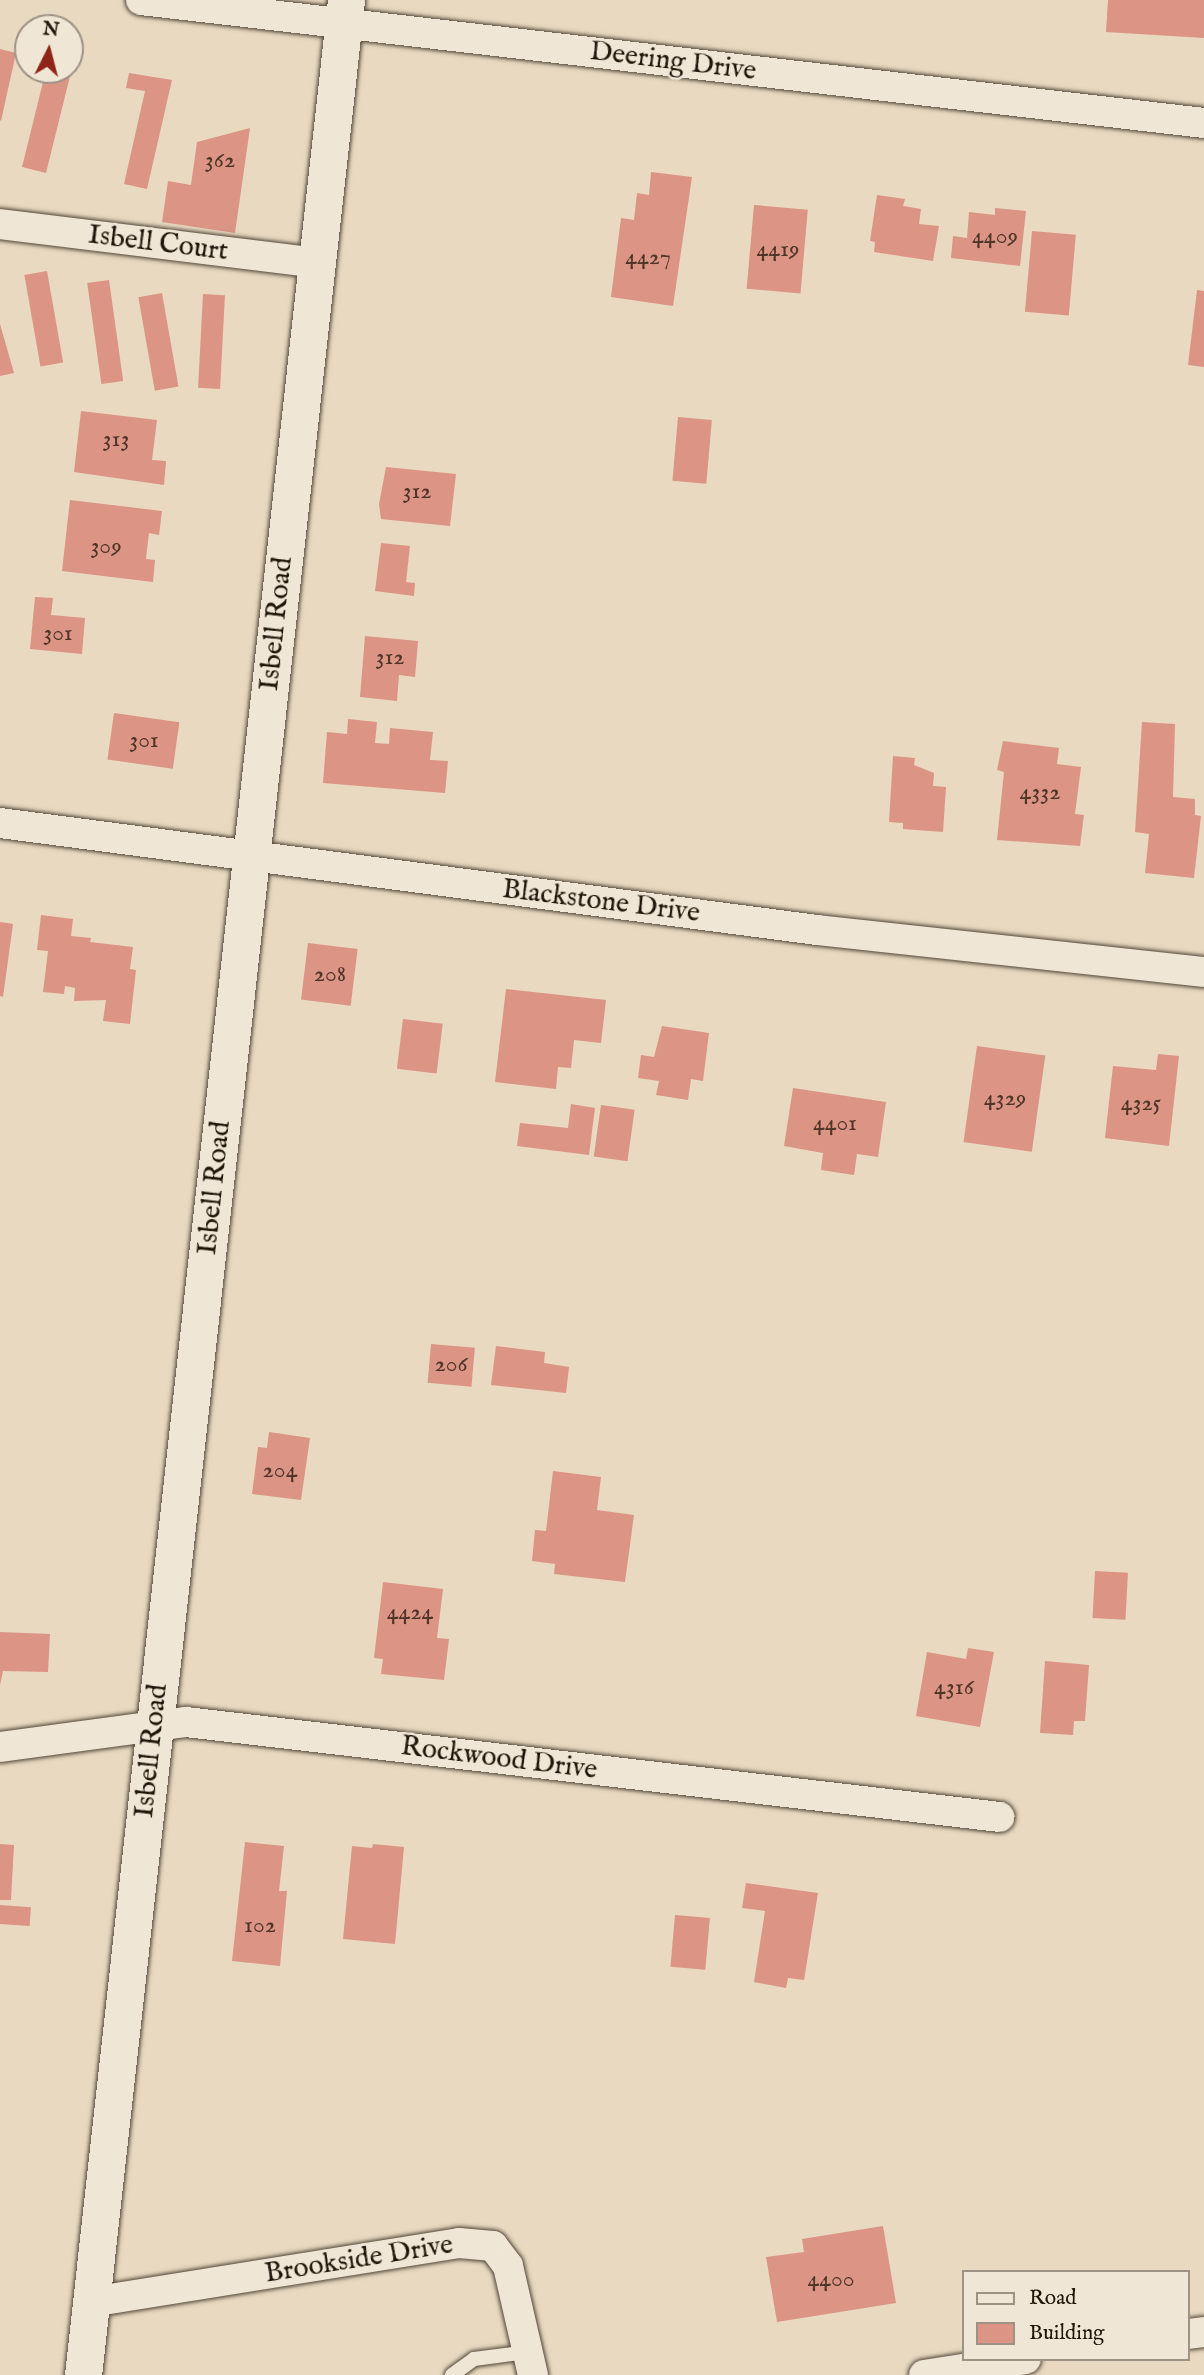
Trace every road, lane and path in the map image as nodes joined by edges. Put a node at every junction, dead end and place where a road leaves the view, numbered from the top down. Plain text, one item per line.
1 (141, 0) edge
2 (345, 12) edge
3 (1204, 123) edge
4 (0, 224) edge
5 (317, 263) junction
6 (0, 823) edge
7 (251, 857) junction
8 (1204, 972) edge
9 (155, 1723) junction
10 (0, 1747) edge
11 (999, 1817) dead end
12 (91, 2302) junction
13 (1013, 2361) edge
14 (530, 2363) edge
15 (83, 2375) edge
16 (452, 2375) edge
17 (925, 2375) edge

1 - 2 street, Deering Drive
2 - 3 street, Deering Drive
2 - 5 street, Isbell Road
4 - 5 street, Isbell Court
5 - 7 street, Isbell Road
6 - 7 street, Blackstone Drive
7 - 8 street, Blackstone Drive
7 - 9 street, Isbell Road
9 - 10 street, Rockwood Drive
9 - 11 street, Rockwood Drive
9 - 12 street, Isbell Road
12 - 14 street, Brookside Drive
12 - 15 street, Isbell Road
13 - 17 street
14 - 16 lane

